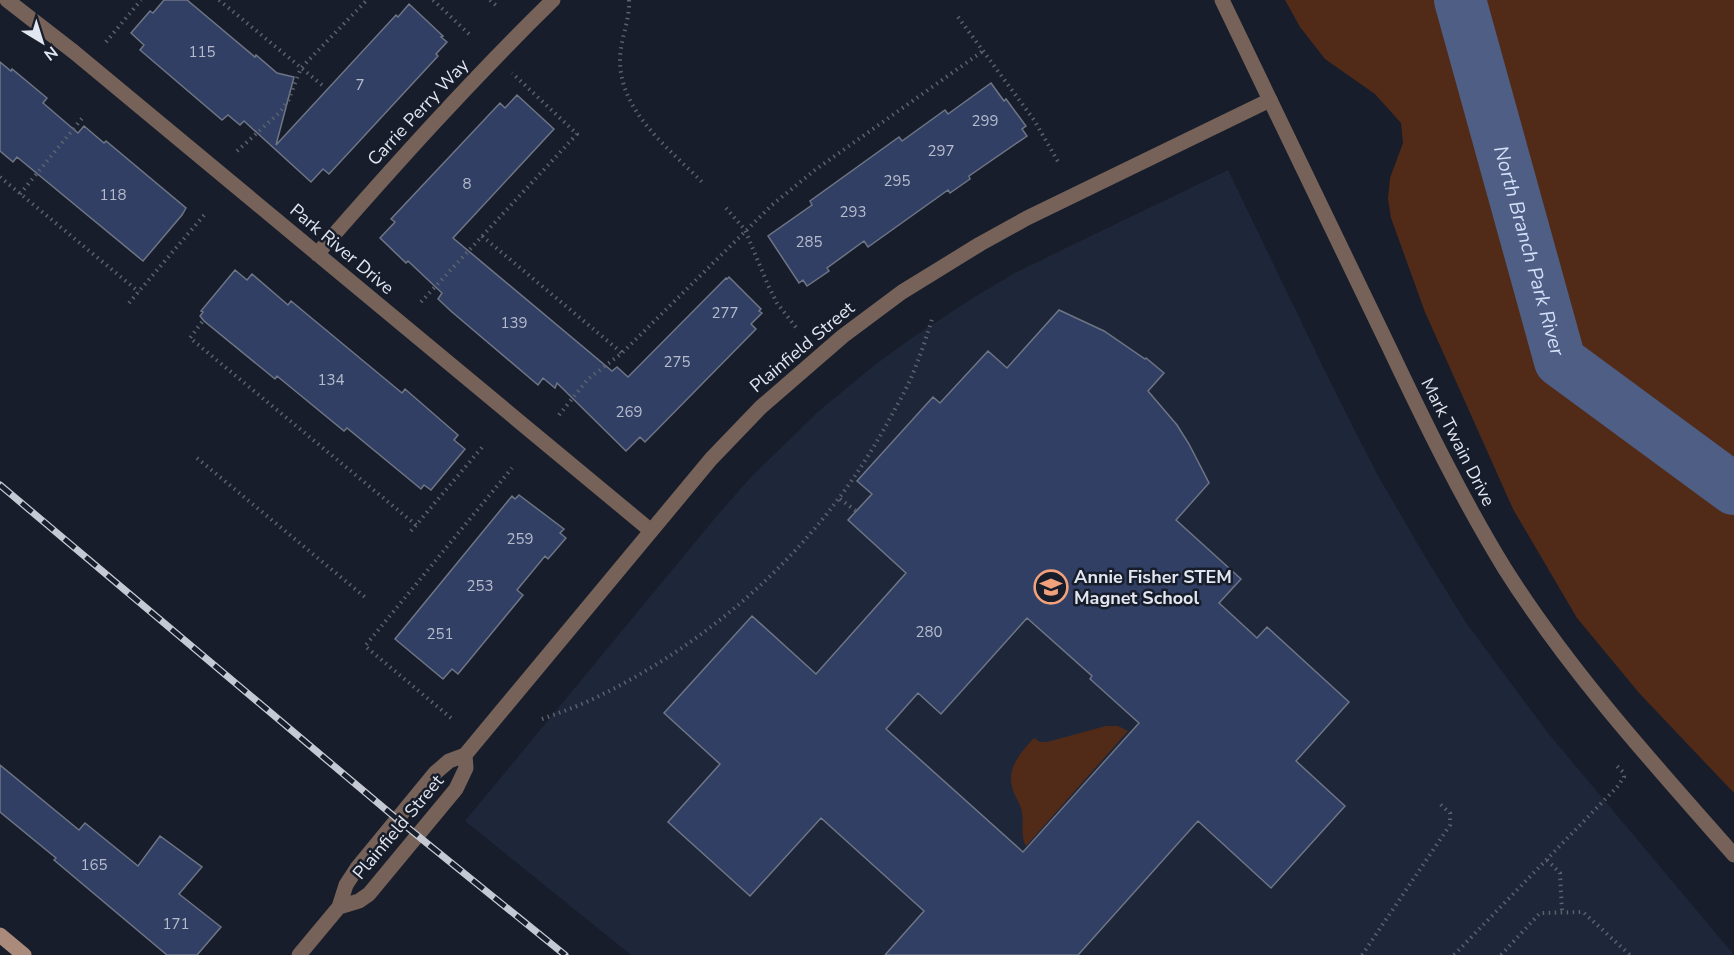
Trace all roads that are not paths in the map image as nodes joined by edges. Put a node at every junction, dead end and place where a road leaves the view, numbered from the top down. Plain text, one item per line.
1 (8, 0) edge
2 (553, 0) edge
3 (1222, 0) edge
4 (1270, 100) junction
5 (317, 254) junction
6 (650, 530) junction
7 (465, 755) junction
8 (1734, 855) edge
9 (339, 907) junction
10 (0, 935) edge
11 (24, 955) edge
12 (299, 955) edge

1 - 5 street, Park River Drive
2 - 5 street, Carrie Perry Way
3 - 4 street, Mark Twain Drive
4 - 6 street, Plainfield Street
4 - 8 street, Mark Twain Drive
5 - 6 street, Park River Drive
6 - 7 street, Plainfield Street
7 - 9 street, Plainfield Street
7 - 9 street, Plainfield Street
9 - 12 street, Plainfield Street
10 - 11 main road

